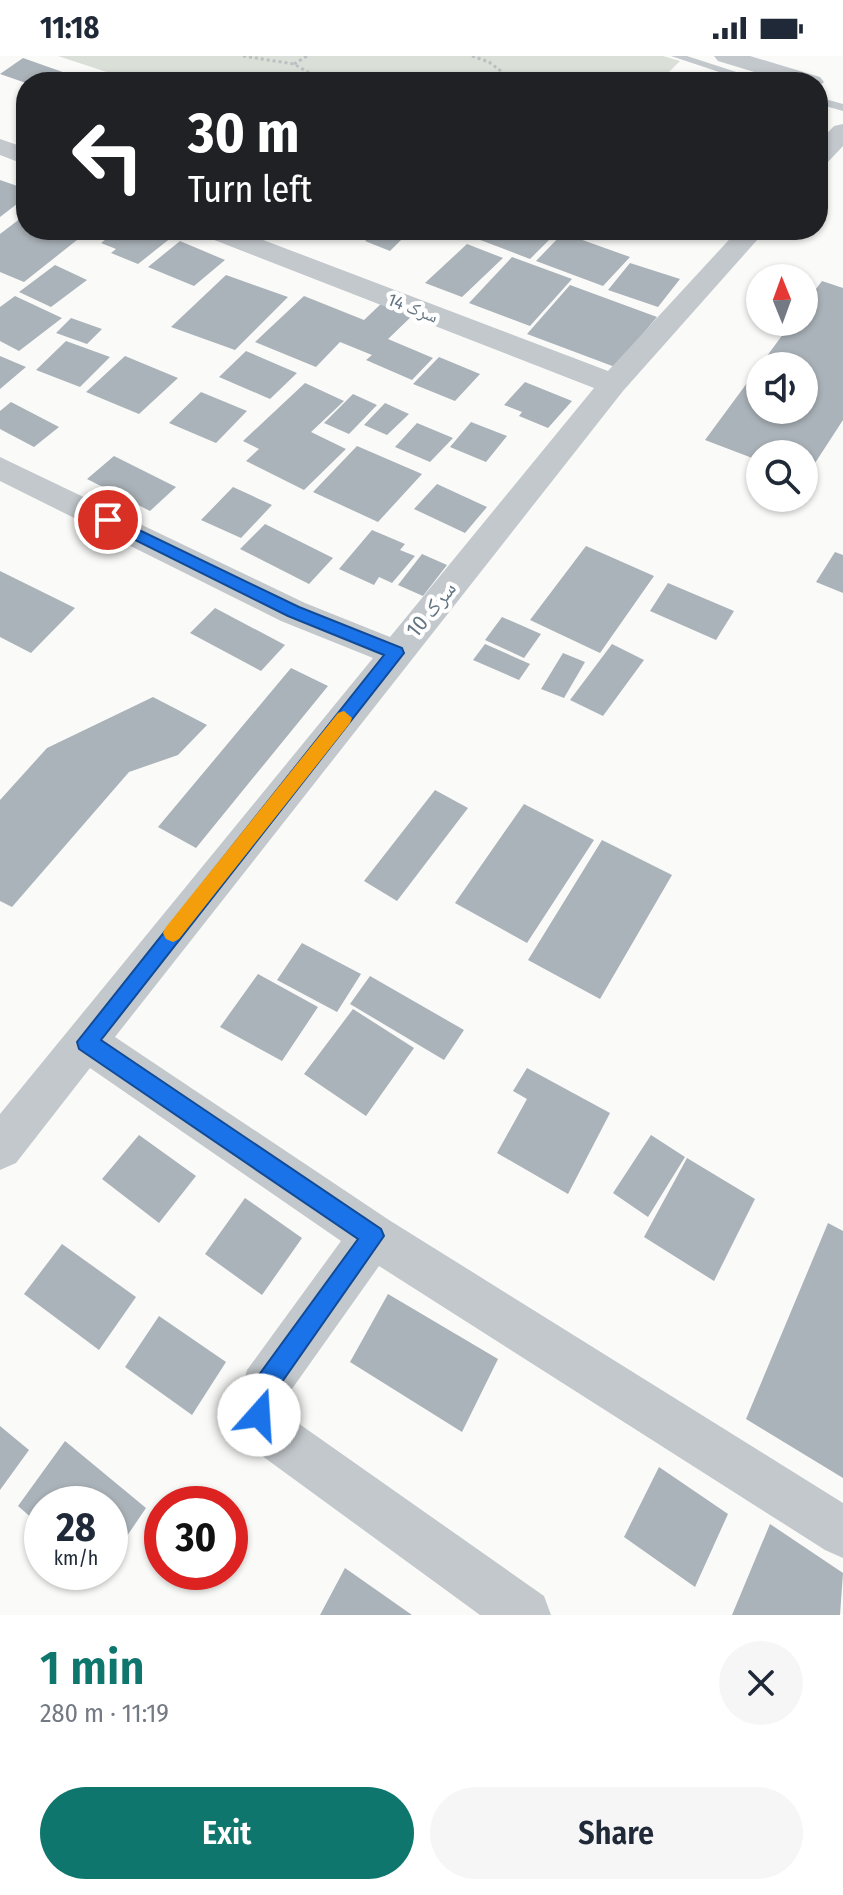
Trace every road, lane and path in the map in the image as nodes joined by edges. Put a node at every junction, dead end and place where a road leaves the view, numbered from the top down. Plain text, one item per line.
1 (243, 56) edge
2 (307, 56) edge
3 (472, 56) edge
4 (676, 56) edge
5 (726, 56) edge
6 (294, 64) junction
7 (308, 72) edge
8 (502, 72) edge
9 (728, 72) edge
10 (779, 72) edge
11 (843, 131) edge
12 (828, 147) edge
13 (239, 240) edge
14 (744, 240) edge
15 (613, 384) junction
16 (0, 468) edge
17 (396, 653) junction
18 (87, 1042) junction
19 (0, 1148) edge
20 (373, 1236) junction
21 (843, 1532) edge
22 (525, 1615) edge

1 - 6 path
2 - 6 path
3 - 8 path
4 - 9 lane
5 - 10 street
6 - 7 path
11 - 12 street
13 - 15 street, سرک 14
14 - 15 street, سرک 10
15 - 17 street, سرک 10
16 - 17 street
17 - 18 street, سرک 10
18 - 19 street, سرک 10
18 - 20 street
20 - 21 street
20 - 22 street

